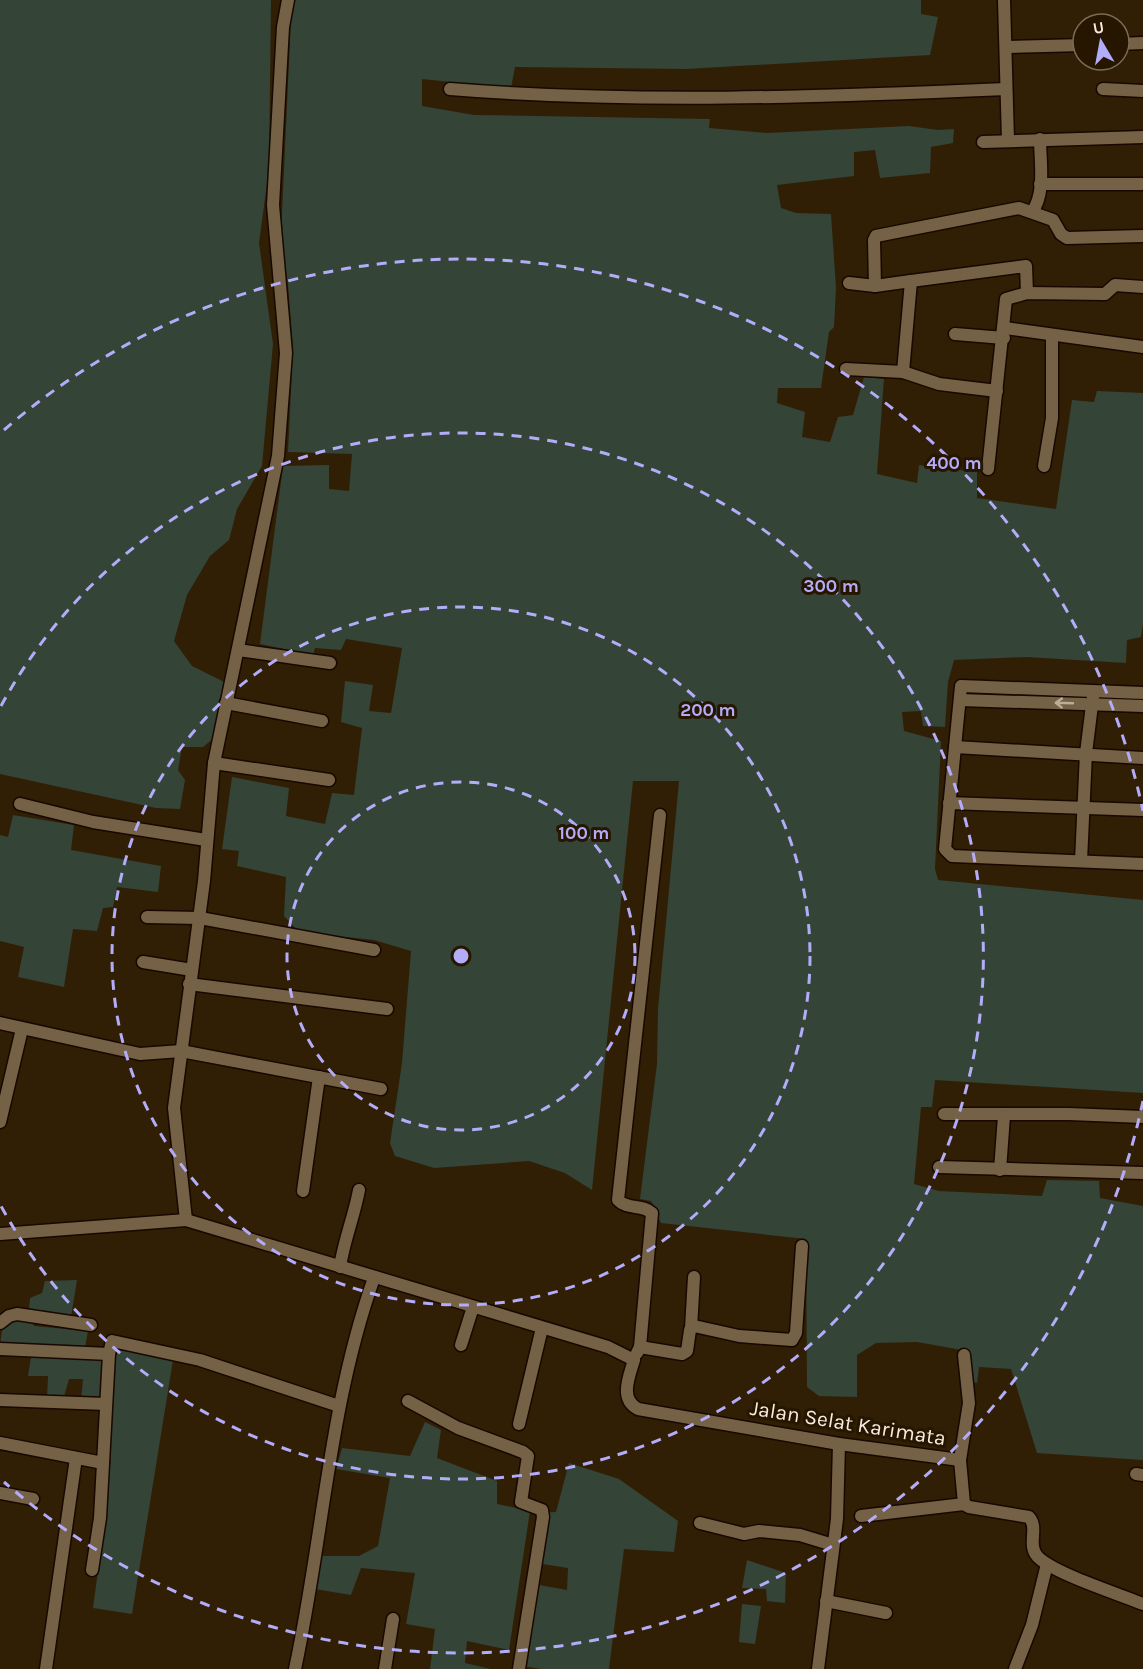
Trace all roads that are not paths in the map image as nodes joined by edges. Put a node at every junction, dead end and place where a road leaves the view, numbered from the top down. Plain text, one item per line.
1 (288, 0) edge
2 (1004, 0) edge
3 (1071, 45) edge
4 (1006, 47) junction
5 (450, 89) dead end
6 (1006, 89) junction
7 (1102, 89) dead end
8 (1143, 91) edge
9 (1143, 137) edge
10 (1040, 139) junction
11 (1008, 140) junction
12 (983, 142) dead end
13 (1041, 184) junction
14 (1143, 184) edge
15 (1032, 212) junction
16 (1143, 236) edge
17 (910, 281) junction
18 (849, 284) dead end
19 (874, 286) junction
20 (1143, 287) edge
21 (1027, 293) junction
22 (1004, 333) junction
23 (955, 334) dead end
24 (1052, 336) junction
25 (1143, 347) edge
26 (846, 369) dead end
27 (903, 372) junction
28 (997, 391) junction
29 (1044, 466) dead end
30 (988, 469) dead end
31 (238, 650) junction
32 (330, 663) dead end
33 (1094, 690) junction
34 (1143, 693) edge
35 (960, 700) junction
36 (226, 703) junction
37 (1092, 704) junction
38 (1143, 706) edge
39 (322, 721) dead end
40 (955, 747) junction
41 (1086, 753) junction
42 (1143, 758) edge
43 (214, 763) junction
44 (328, 780) dead end
45 (949, 803) junction
46 (20, 804) dead end
47 (1083, 807) junction
48 (1143, 810) edge
49 (660, 815) dead end
50 (206, 840) junction
51 (1081, 861) junction
52 (1143, 864) edge
53 (147, 917) dead end
54 (200, 918) junction
55 (374, 950) dead end
56 (143, 962) dead end
57 (192, 970) junction
58 (189, 984) junction
59 (387, 1009) dead end
60 (0, 1023) edge
61 (22, 1029) junction
62 (181, 1050) junction
63 (319, 1077) junction
64 (381, 1089) dead end
65 (944, 1114) dead end
66 (1004, 1116) junction
67 (1143, 1117) edge
68 (0, 1122) edge
69 (939, 1167) dead end
70 (1000, 1170) junction
71 (1143, 1173) edge
72 (359, 1190) dead end
73 (303, 1191) dead end
74 (186, 1220) junction
75 (0, 1234) edge
76 (802, 1246) dead end
77 (340, 1267) junction
78 (694, 1277) dead end
79 (374, 1278) junction
80 (473, 1307) junction
81 (0, 1323) edge
82 (91, 1325) dead end
83 (542, 1328) junction
84 (691, 1328) junction
85 (461, 1345) dead end
86 (640, 1347) junction
87 (0, 1349) edge
88 (108, 1354) junction
89 (964, 1355) dead end
90 (634, 1360) junction
91 (0, 1400) edge
92 (408, 1401) dead end
93 (106, 1404) junction
94 (339, 1406) junction
95 (519, 1424) dead end
96 (0, 1443) edge
97 (838, 1444) junction
98 (76, 1458) junction
99 (960, 1460) junction
100 (104, 1464) junction
101 (0, 1493) edge
102 (33, 1499) dead end
103 (964, 1504) junction
104 (861, 1516) dead end
105 (700, 1523) dead end
106 (833, 1545) junction
107 (1047, 1564) junction
108 (92, 1570) dead end
109 (826, 1601) junction
110 (1143, 1604) edge
111 (886, 1612) dead end
112 (393, 1619) dead end
113 (46, 1669) edge
114 (295, 1669) edge
115 (385, 1669) edge
116 (519, 1669) edge
117 (818, 1669) edge
118 (1016, 1669) edge

1 - 31 street
2 - 4 street
3 - 4 street
4 - 6 street
5 - 6 street
6 - 11 street
7 - 8 street
9 - 10 street
10 - 11 street
10 - 13 street
11 - 12 street
13 - 14 street
13 - 15 street
15 - 16 street
15 - 19 street
17 - 19 street
17 - 21 street
17 - 27 street
18 - 19 street
20 - 21 street
21 - 22 street
22 - 23 street
22 - 24 street
22 - 28 street
24 - 25 street
24 - 29 street
26 - 27 street
27 - 28 street
28 - 30 street
31 - 32 street
31 - 36 street
33 - 34 street
33 - 35 street
33 - 37 street
37 -> 35 street
35 - 40 street
36 - 39 street
36 - 43 street
37 - 38 street
37 - 41 street
40 - 41 street
40 - 45 street
41 - 42 street
41 - 47 street
43 - 44 street
43 - 50 street
45 - 47 street
45 - 51 street
46 - 50 street
47 - 48 street
47 - 51 street
49 - 86 street
50 - 54 street
51 - 52 street
53 - 54 street
54 - 55 street
54 - 57 street
56 - 57 street
57 - 58 street
58 - 59 street
58 - 62 street
60 - 61 street
61 - 62 street
61 - 68 street
62 - 63 street
62 - 74 street
63 - 64 street
63 - 73 street
65 - 66 street
66 - 67 street
66 - 70 street
69 - 70 street
70 - 71 street
72 - 77 street
74 - 75 street
74 - 77 street
76 - 84 street
77 - 79 street
78 - 84 street
79 - 80 street
79 - 94 street
80 - 83 street
80 - 85 street
81 - 82 street
83 - 90 street
83 - 95 street
84 - 86 street
86 - 90 street
87 - 88 street
88 - 93 street
88 - 94 street
89 - 99 street
90 - 97 street, Jalan Selat Karimata
91 - 93 street
92 - 116 street
93 - 100 street
94 - 114 street
96 - 98 street
97 - 99 street, Jalan Selat Karimata
97 - 106 street
98 - 100 street
98 - 113 street
99 - 103 street, Jalan Selat Karimata
100 - 108 street
101 - 102 street
103 - 104 street
103 - 107 street
105 - 106 street
106 - 109 street
107 - 110 street
107 - 118 street
109 - 111 street
109 - 117 street
112 - 115 street

